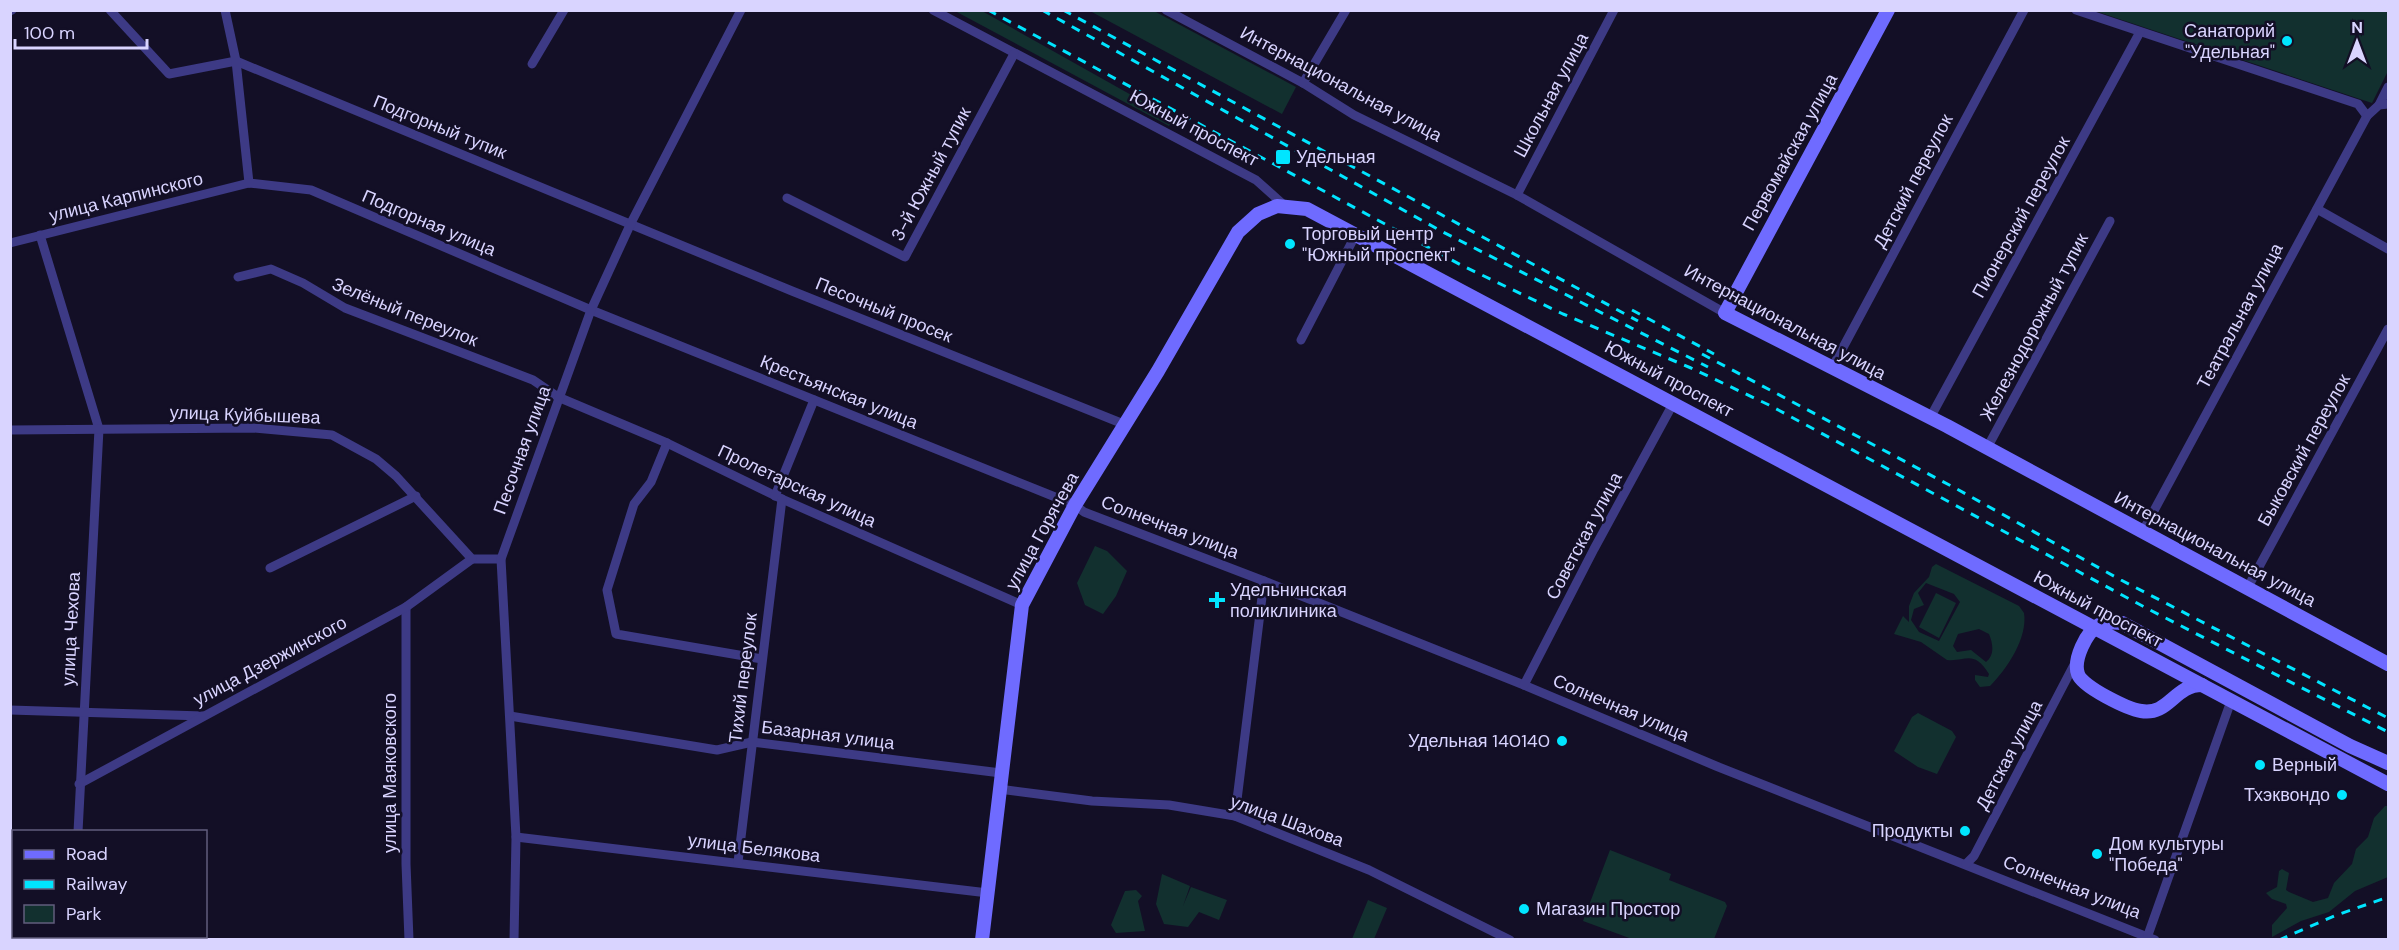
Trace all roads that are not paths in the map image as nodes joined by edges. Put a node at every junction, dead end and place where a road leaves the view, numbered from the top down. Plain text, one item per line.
1 (110, 10) edge
2 (225, 10) edge
3 (564, 10) edge
4 (741, 10) edge
5 (933, 10) edge
6 (1166, 10) edge
7 (1346, 10) edge
8 (1614, 10) edge
9 (1888, 10) edge
10 (2024, 10) edge
11 (2076, 10) edge
12 (2140, 32) junction
13 (1014, 54) junction
14 (236, 61) junction
15 (532, 64) dead end
16 (1303, 83) junction
17 (2388, 87) edge
18 (2384, 105) edge
19 (2367, 116) junction
20 (249, 183) junction
21 (1516, 195) junction
22 (787, 198) dead end
23 (1284, 205) junction
24 (2317, 208) junction
25 (2110, 221) dead end
26 (630, 223) junction
27 (1356, 234) junction
28 (40, 235) junction
29 (10, 243) edge
30 (2388, 249) edge
31 (238, 277) dead end
32 (591, 310) junction
33 (1725, 313) junction
34 (2388, 329) edge
35 (1301, 340) dead end
36 (1832, 368) junction
37 (558, 397) junction
38 (814, 400) junction
39 (1674, 402) junction
40 (1930, 418) junction
41 (1126, 425) junction
42 (99, 429) junction
43 (10, 430) edge
44 (667, 443) junction
45 (1987, 448) junction
46 (416, 496) junction
47 (778, 497) junction
48 (1075, 505) junction
49 (2143, 531) junction
50 (472, 559) junction
51 (501, 559) junction
52 (270, 568) dead end
53 (1264, 581) junction
54 (2248, 587) junction
55 (1022, 605) junction
56 (406, 607) junction
57 (2094, 628) junction
58 (2078, 657) junction
59 (762, 659) junction
60 (2388, 664) edge
61 (2167, 666) junction
62 (2202, 685) junction
63 (1524, 686) junction
64 (2174, 697) junction
65 (2231, 700) junction
66 (10, 710) edge
67 (83, 712) junction
68 (203, 716) junction
69 (510, 716) junction
70 (752, 742) junction
71 (2388, 763) edge
72 (1001, 772) junction
73 (80, 784) junction
74 (2388, 784) edge
75 (999, 789) junction
76 (1235, 816) junction
77 (78, 830) edge
78 (516, 837) junction
79 (738, 862) junction
80 (1966, 864) junction
81 (988, 893) junction
82 (2151, 937) edge
83 (409, 939) edge
84 (514, 939) edge
85 (982, 939) edge
86 (1510, 939) edge

1 - 14 street
2 - 14 street
3 - 15 street
4 - 26 street, Песочная улица
5 - 13 street, Южный проспект
6 - 16 street, Интернациональная улица
7 - 16 street
8 - 21 street, Школьная улица
9 - 33 main road, Первомайская улица
10 - 36 street, Детский переулок
11 - 12 street
12 - 19 street
12 - 40 street, Пионерский переулок
13 - 22 street, 3-й Южный тупик
13 - 23 street, Южный проспект
14 - 20 street
14 - 26 street, Подгорный тупик
16 - 21 street, Интернациональная улица
17 - 18 street
18 - 19 street, Театральная улица
19 - 24 street, Театральная улица
20 - 28 street, улица Карпинского
20 - 32 street, Подгорная улица
21 - 33 street, Интернациональная улица
23 - 27 main road, Южный проспект
23 - 41 main road, улица Горячева
24 - 30 street
24 - 49 street, Театральная улица
25 - 45 street, Железнодорожный тупик
26 - 32 street, Песочная улица
26 - 41 street, Песочный просек
27 - 35 street
27 - 39 main road, Южный проспект
28 - 29 street, улица Карпинского
28 - 42 street
31 - 37 street, Зелёный переулок
32 - 37 street, Песочная улица
32 - 38 street, Крестьянская улица
33 - 36 main road, Интернациональная улица
34 - 54 street, Быковский переулок
36 - 40 main road, Интернациональная улица
37 - 44 street, Пролетарская улица
37 - 51 street, Песочная улица
38 - 47 street, Тихий переулок
38 - 48 street, Крестьянская улица
39 - 57 main road, Южный проспект
39 - 63 street, Советская улица
40 - 45 main road, Интернациональная улица
41 - 48 main road, улица Горячева
42 - 43 street, улица Куйбышева
42 - 46 street, улица Куйбышева
42 - 67 street, улица Чехова
44 - 47 street, Пролетарская улица
44 - 59 street
45 - 49 main road, Интернациональная улица
46 - 50 street, улица Куйбышева
46 - 52 street
47 - 55 street, Пролетарская улица
47 - 59 street, Тихий переулок
48 - 53 street, Солнечная улица
48 - 55 main road, улица Горячева
49 - 54 main road, Интернациональная улица
50 - 51 street
50 - 56 street, улица Дзержинского
51 - 69 street, Песочная улица
53 - 63 street, Солнечная улица
53 - 76 street
54 - 60 main road, Интернациональная улица
55 - 72 main road, улица Горячева
56 - 68 street, улица Дзержинского
56 - 83 street, улица Маяковского
57 - 58 main road
57 - 61 main road, Южный проспект
57 - 71 main road
58 - 64 main road
58 - 80 street, Детская улица
59 - 70 street, Тихий переулок
61 - 62 main road, Южный проспект
61 - 64 main road
62 - 64 main road
62 - 65 main road, Южный проспект
63 - 80 street, Солнечная улица
65 - 74 main road, Южный проспект
65 - 82 street
66 - 67 street
67 - 68 street
67 - 73 street, улица Чехова
68 - 73 street, улица Дзержинского
69 - 70 street, Базарная улица
69 - 78 street, Песочная улица
70 - 72 street, Базарная улица
70 - 79 street, Тихий переулок
72 - 75 main road, улица Горячева
73 - 77 street, улица Чехова
75 - 76 street, улица Шахова
75 - 81 main road, улица Горячева
76 - 86 street, улица Шахова
78 - 79 street, улица Белякова
78 - 84 street, Песочная улица
79 - 81 street, улица Белякова
80 - 82 street, Солнечная улица
81 - 85 main road, улица Горячева

